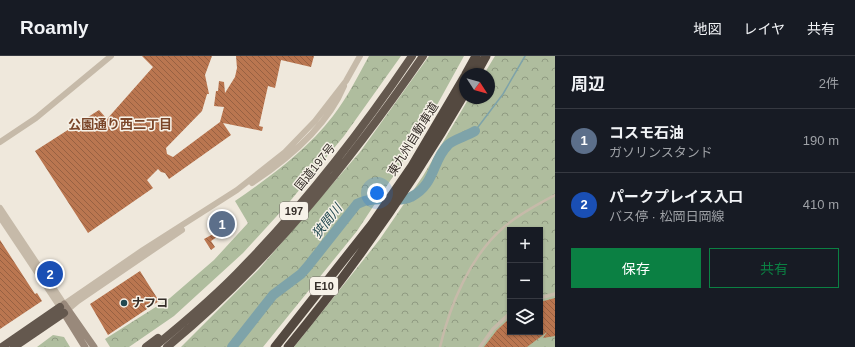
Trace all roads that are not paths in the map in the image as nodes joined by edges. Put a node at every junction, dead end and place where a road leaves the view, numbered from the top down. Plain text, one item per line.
1 (111, 56) edge
2 (362, 56) edge
3 (412, 56) edge
4 (423, 56) edge
5 (476, 56) edge
6 (486, 56) edge
7 (469, 68) edge
8 (479, 68) edge
9 (459, 89) edge
10 (459, 101) edge
11 (446, 118) junction
12 (0, 142) edge
13 (555, 195) edge
14 (0, 208) edge
15 (0, 217) edge
16 (376, 226) junction
17 (249, 261) junction
18 (555, 294) edge
19 (543, 297) edge
20 (64, 308) junction
21 (507, 316) edge
22 (198, 321) junction
23 (2, 347) edge
24 (15, 347) edge
25 (85, 347) edge
26 (94, 347) edge
27 (146, 347) edge
28 (154, 347) edge
29 (167, 347) edge
30 (174, 347) edge
31 (275, 347) edge
32 (288, 347) edge
33 (440, 347) edge
34 (480, 347) edge

1 - 12 street
2 - 20 street
3 - 17 highway, 国道197号 / 197
4 - 22 highway, 国道197号 / 197
5 - 7 highway, 東九州自動車道 / E10
6 - 8 highway
9 - 11 highway, 東九州自動車道 / E10
10 - 11 highway, 東九州自動車道 / E10
11 - 16 highway, 東九州自動車道 / E10
13 - 33 lane
14 - 20 street
15 - 20 street
16 - 31 highway, 東九州自動車道 / E10
16 - 32 highway, 東九州自動車道 / E10
17 - 27 highway
17 - 28 highway, 国道197号 / 197
18 - 19 street
20 - 23 highway
20 - 24 highway
20 - 25 main road
20 - 26 main road
21 - 34 street
22 - 29 highway, 国道197号 / 197
22 - 30 highway

